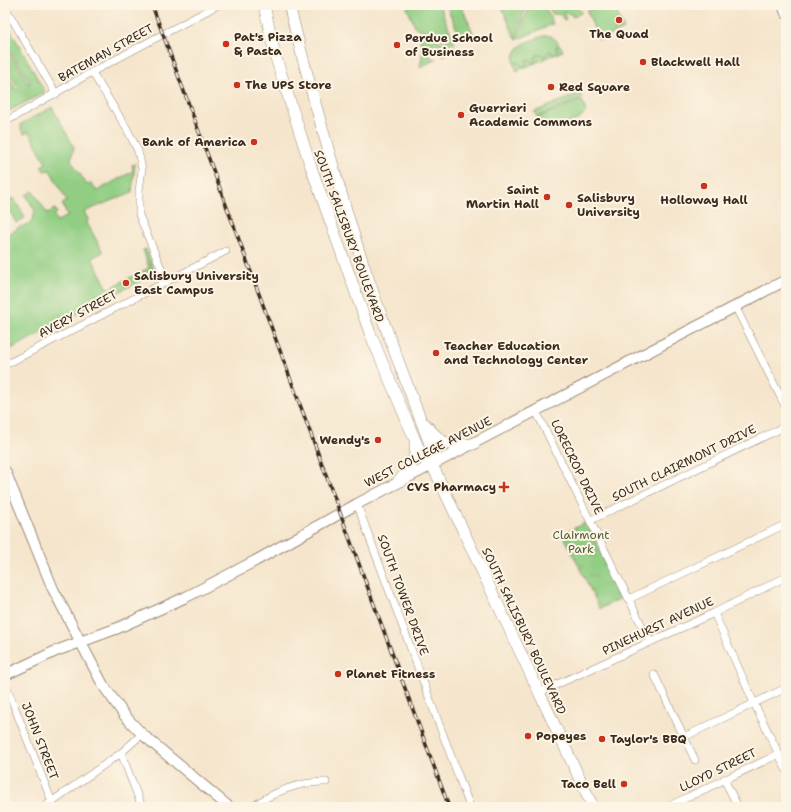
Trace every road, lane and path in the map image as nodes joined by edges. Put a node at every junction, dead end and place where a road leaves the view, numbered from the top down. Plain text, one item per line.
1 (218, 5) edge
2 (264, 5) edge
3 (289, 5) edge
4 (782, 5) edge
5 (5, 7) edge
6 (786, 13) edge
7 (92, 72) junction
8 (56, 94) junction
9 (5, 122) edge
10 (226, 250) dead end
11 (343, 256) junction
12 (166, 280) junction
13 (786, 280) edge
14 (376, 299) junction
15 (735, 306) junction
16 (5, 364) edge
17 (786, 408) edge
18 (536, 411) junction
19 (420, 418) junction
20 (786, 426) edge
21 (414, 438) junction
22 (474, 444) junction
23 (432, 465) junction
24 (5, 471) edge
25 (397, 483) junction
26 (357, 504) junction
27 (591, 520) junction
28 (786, 524) edge
29 (786, 577) edge
30 (629, 599) junction
31 (714, 613) junction
32 (80, 642) junction
33 (650, 642) junction
34 (654, 674) dead end
35 (5, 675) edge
36 (5, 683) edge
37 (786, 688) edge
38 (538, 693) junction
39 (754, 703) junction
40 (142, 734) junction
41 (684, 737) junction
42 (121, 753) junction
43 (779, 754) junction
44 (695, 760) dead end
45 (786, 769) edge
46 (724, 779) junction
47 (326, 782) dead end
48 (53, 804) edge
49 (669, 806) edge
50 (44, 807) edge
51 (142, 807) edge
52 (229, 807) edge
53 (252, 807) edge
54 (470, 807) edge
55 (593, 807) edge
56 (738, 807) edge

1 - 7 street, BATEMAN STREET
2 - 11 main road, SOUTH SALISBURY BOULEVARD
3 - 14 main road, SOUTH SALISBURY BOULEVARD
4 - 6 street
5 - 8 street
7 - 8 street, BATEMAN STREET
7 - 12 street
8 - 9 street, BATEMAN STREET
10 - 12 street, AVERY STREET
11 - 14 main road
11 - 21 main road, SOUTH SALISBURY BOULEVARD
12 - 16 street, AVERY STREET
13 - 15 street, WEST COLLEGE AVENUE
14 - 19 main road, SOUTH SALISBURY BOULEVARD
15 - 17 street
15 - 18 street, WEST COLLEGE AVENUE
18 - 22 street, WEST COLLEGE AVENUE
18 - 27 street, LORECROP DRIVE
19 - 22 main road
19 - 23 main road, SOUTH SALISBURY BOULEVARD
20 - 27 street, SOUTH CLAIRMONT DRIVE
21 - 23 main road, SOUTH SALISBURY BOULEVARD
21 - 25 main road
22 - 23 street, WEST COLLEGE AVENUE
23 - 25 street, WEST COLLEGE AVENUE
23 - 38 main road, SOUTH SALISBURY BOULEVARD
24 - 32 street
25 - 26 street, WEST COLLEGE AVENUE
26 - 32 street, WEST COLLEGE AVENUE
26 - 54 street, SOUTH TOWER DRIVE
27 - 30 street, LORECROP DRIVE
28 - 30 street
29 - 31 street, PINEHURST AVENUE
30 - 33 street, LORECROP DRIVE
31 - 33 street, PINEHURST AVENUE
31 - 39 street
32 - 35 street, WEST COLLEGE AVENUE
32 - 40 street
33 - 38 street, PINEHURST AVENUE
34 - 41 street
36 - 48 street, JOHN STREET
37 - 39 street
38 - 55 main road, SOUTH SALISBURY BOULEVARD
39 - 41 street
39 - 43 street
40 - 42 street
40 - 52 street
41 - 44 street
42 - 48 street
42 - 51 street
43 - 45 street
43 - 46 street, LLOYD STREET
46 - 49 street, LLOYD STREET
46 - 56 street
47 - 53 street
48 - 50 street

